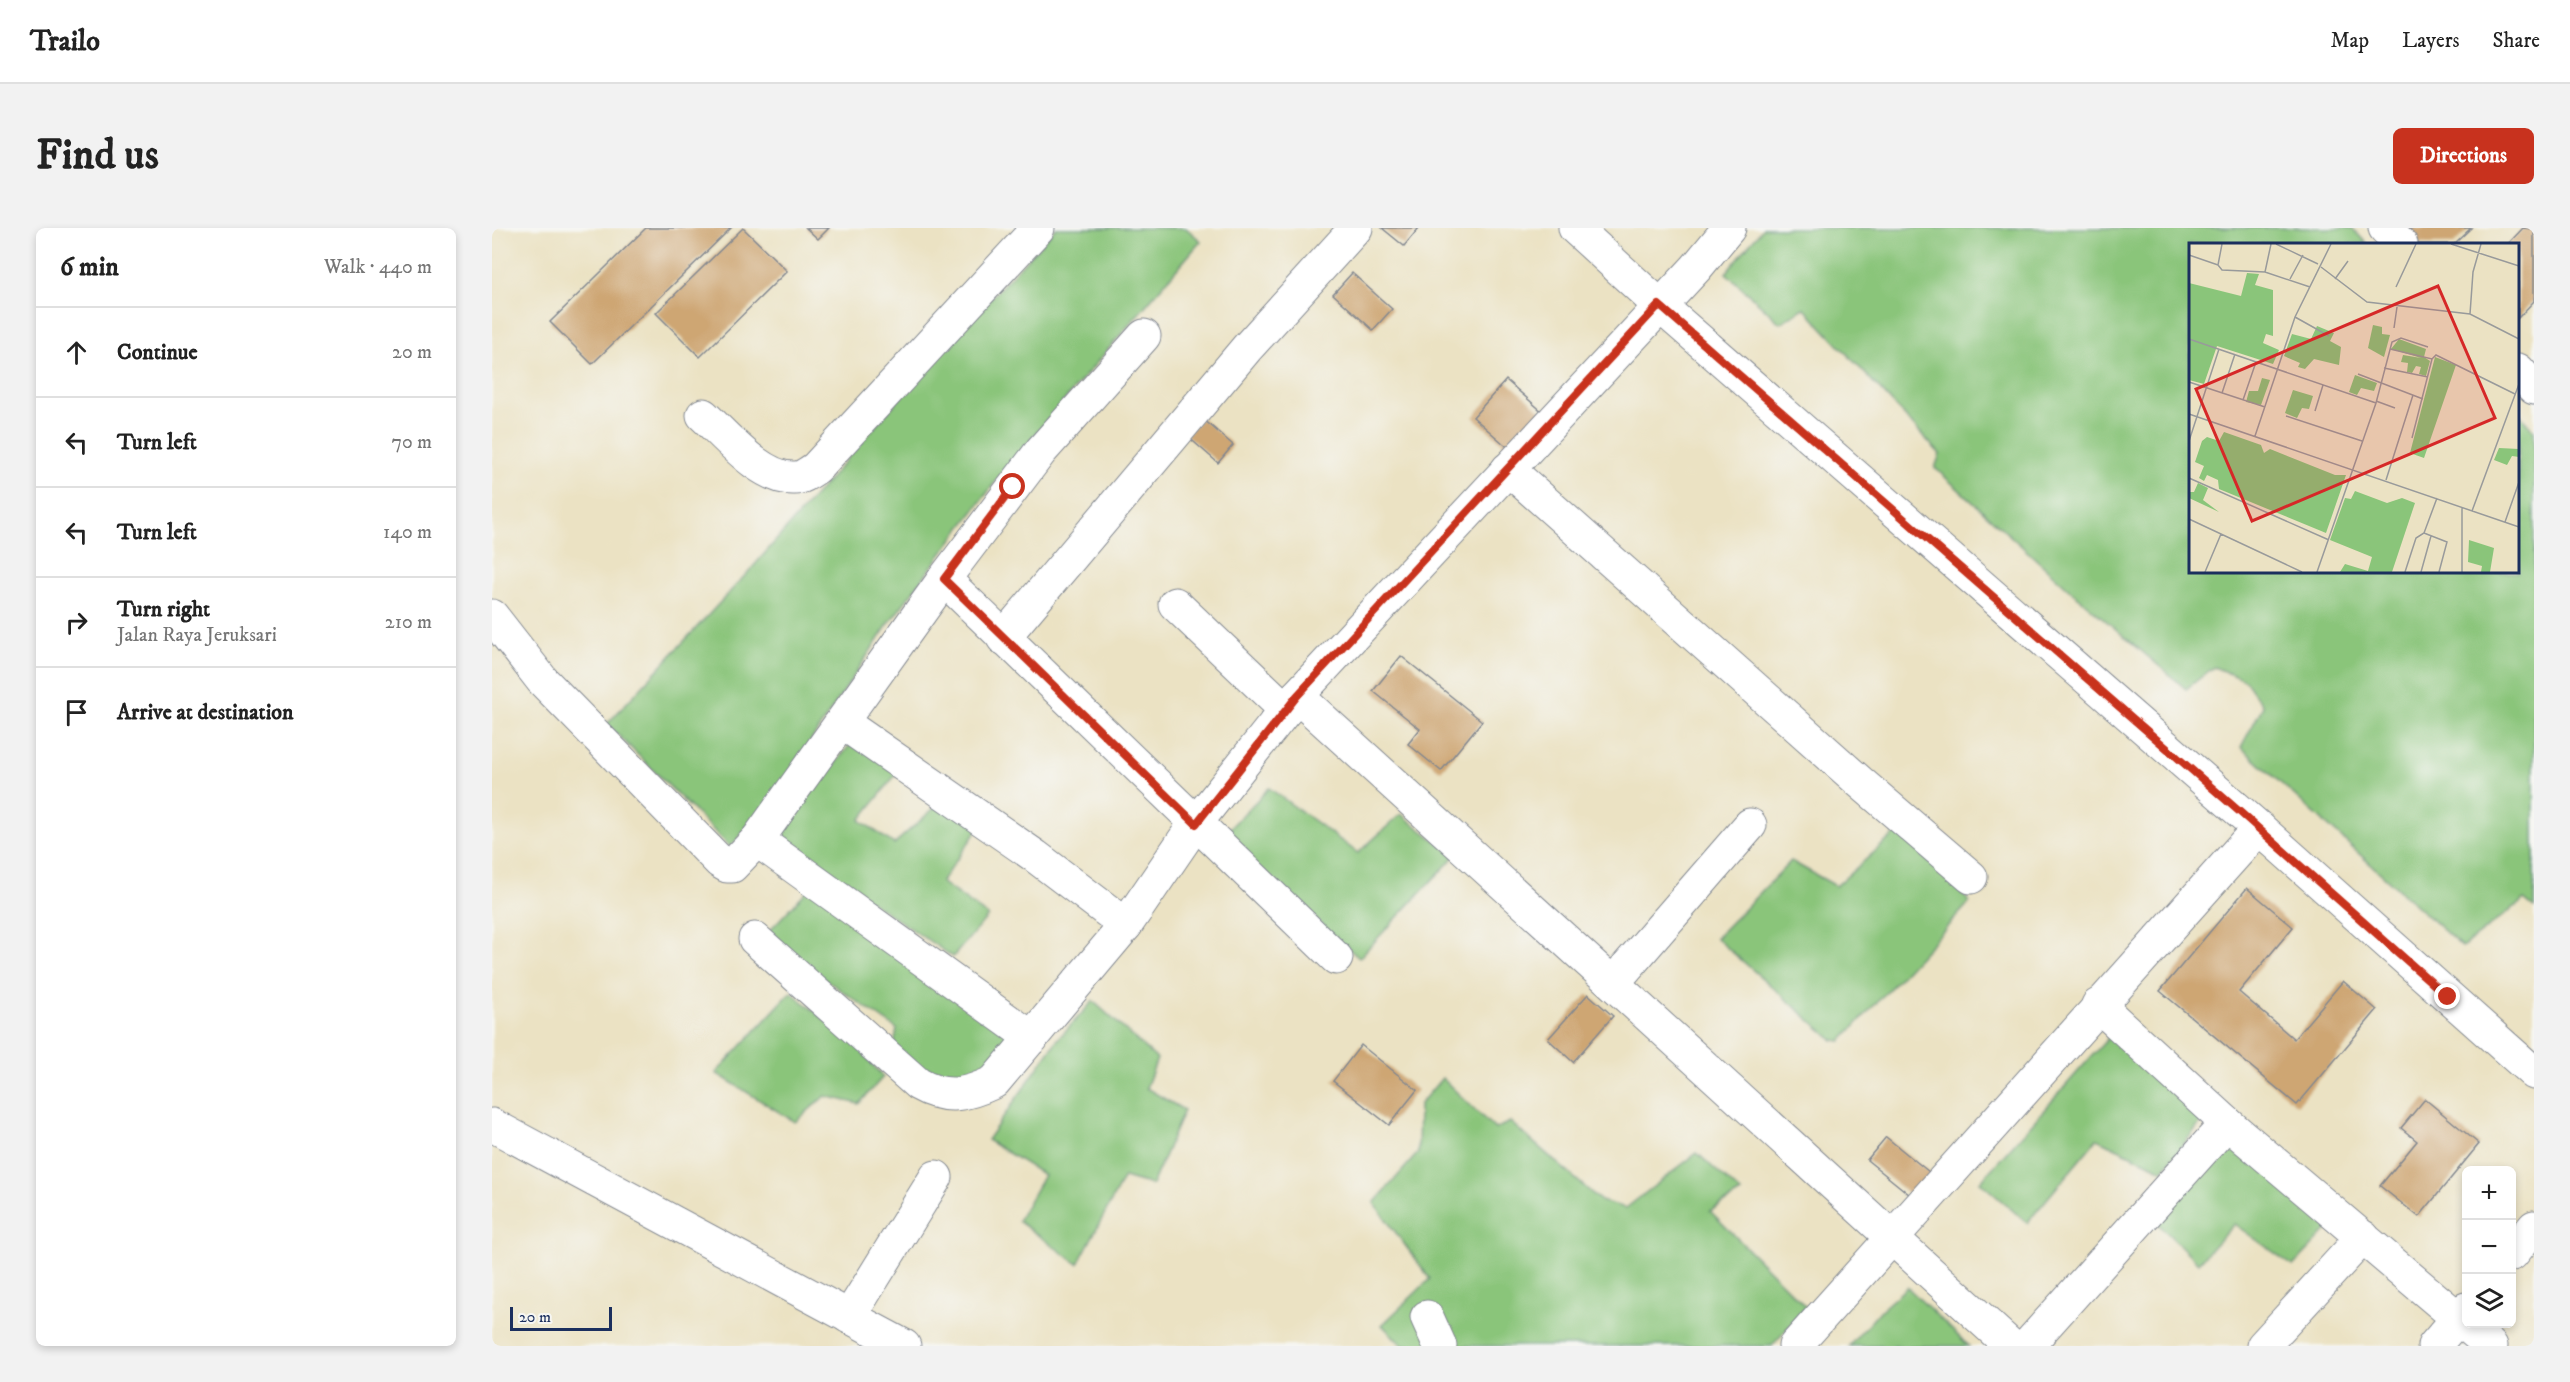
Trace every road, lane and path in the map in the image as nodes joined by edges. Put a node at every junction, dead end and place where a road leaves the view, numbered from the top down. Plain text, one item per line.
1 (1038, 228) edge
2 (1356, 228) edge
3 (1575, 228) edge
4 (1729, 228) edge
5 (2385, 228) edge
6 (2400, 243) edge
7 (1666, 299) junction
8 (1144, 336) dead end
9 (2519, 372) edge
10 (2534, 388) edge
11 (703, 415) dead end
12 (1508, 469) junction
13 (944, 579) junction
14 (1175, 604) dead end
15 (492, 616) edge
16 (1003, 638) junction
17 (1291, 703) junction
18 (843, 723) junction
19 (1196, 824) junction
20 (1750, 825) dead end
21 (2259, 828) junction
22 (757, 840) junction
23 (1971, 877) dead end
24 (1126, 925) junction
25 (755, 939) dead end
26 (1336, 958) dead end
27 (1613, 983) junction
28 (2098, 1005) junction
29 (1032, 1038) junction
30 (2534, 1073) edge
31 (2227, 1124) junction
32 (492, 1125) edge
33 (936, 1177) dead end
34 (2534, 1227) edge
35 (1894, 1237) junction
36 (2363, 1237) junction
37 (2516, 1248) edge
38 (2462, 1312) edge
39 (2462, 1314) edge
40 (849, 1317) junction
41 (2476, 1328) edge
42 (904, 1346) edge
43 (1795, 1346) edge
44 (2011, 1346) edge
45 (2027, 1346) edge
46 (2263, 1346) edge
47 (2434, 1346) edge
48 (2491, 1346) edge

1 - 11 street
2 - 16 street
3 - 7 street
4 - 7 street
5 - 6 street
7 - 12 street
7 - 21 street
8 - 13 street
9 - 10 street
12 - 17 street
12 - 23 street
13 - 16 street
13 - 18 street
14 - 17 street
15 - 22 street
16 - 19 street
17 - 19 street
17 - 27 street
18 - 22 street
18 - 24 street
19 - 24 street
19 - 26 street
20 - 27 street
21 - 28 street
21 - 30 street
22 - 29 street
24 - 29 street
25 - 29 street
27 - 35 street
28 - 31 street
28 - 35 street
31 - 36 street
31 - 45 street
32 - 40 street
33 - 40 street
34 - 37 street
35 - 43 street
35 - 44 street
36 - 38 street
36 - 46 street
39 - 47 street
40 - 42 street
41 - 48 street

